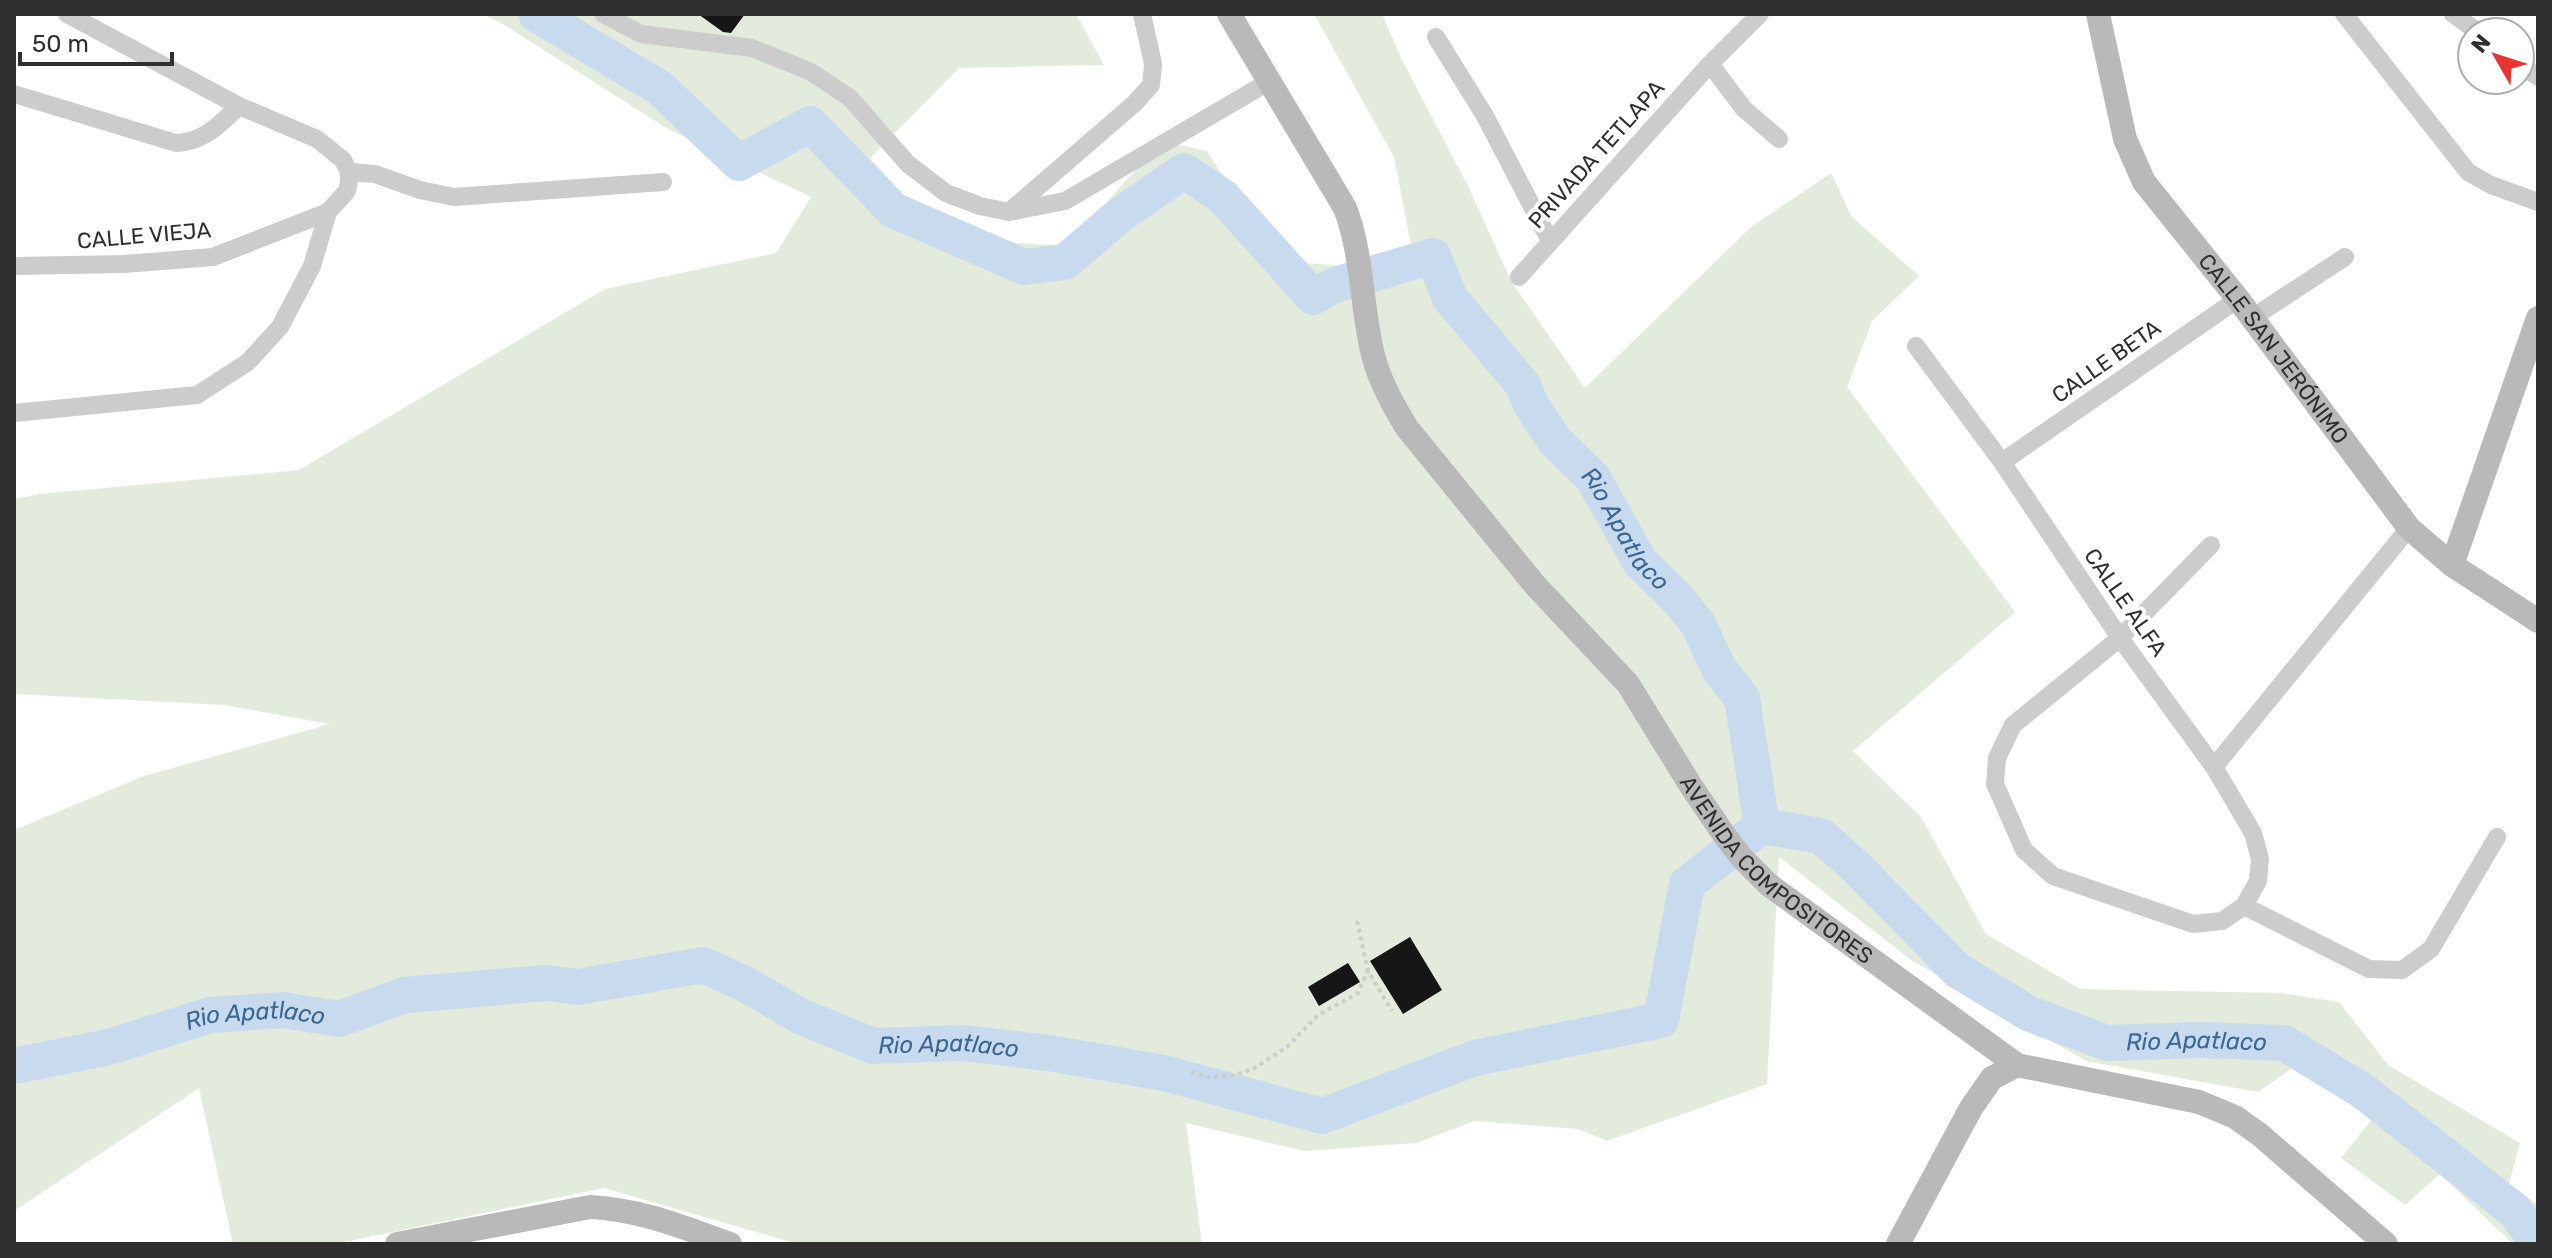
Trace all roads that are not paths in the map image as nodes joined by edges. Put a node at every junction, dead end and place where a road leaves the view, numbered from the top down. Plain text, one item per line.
1 (67, 14) edge
2 (603, 14) edge
3 (1142, 14) edge
4 (1229, 14) edge
5 (1760, 14) edge
6 (2098, 14) edge
7 (2344, 14) edge
8 (1436, 37) dead end
9 (1710, 64) junction
10 (1270, 81) junction
11 (14, 94) edge
12 (239, 106) junction
13 (1779, 139) dead end
14 (349, 172) junction
15 (663, 182) dead end
16 (2538, 202) edge
17 (328, 212) junction
18 (1009, 212) junction
19 (1550, 241) junction
20 (2345, 257) dead end
21 (14, 266) edge
22 (1519, 277) dead end
23 (2245, 309) junction
24 (2538, 318) edge
25 (1916, 346) dead end
26 (14, 413) edge
27 (2002, 462) junction
28 (2409, 528) junction
29 (2211, 545) dead end
30 (2452, 565) junction
31 (2538, 621) edge
32 (2120, 638) junction
33 (2214, 767) junction
34 (2497, 837) dead end
35 (2244, 906) junction
36 (2017, 1065) junction
37 (397, 1244) edge
38 (730, 1244) edge
39 (1898, 1244) edge
40 (2386, 1244) edge

1 - 12 street
2 - 18 street
3 - 18 street
4 - 10 street, AVENIDA COMPOSITORES
5 - 9 street, PRIVADA TETLAPA
6 - 23 street, CALLE SAN JERÓNIMO
7 - 16 street
8 - 19 street
9 - 13 street
9 - 19 street, PRIVADA TETLAPA
10 - 18 street
10 - 36 street, AVENIDA COMPOSITORES
11 - 12 street
12 - 14 street
14 - 15 street
14 - 17 street
17 - 21 street, CALLE VIEJA
17 - 26 street
19 - 22 street, PRIVADA TETLAPA
20 - 23 street, CALLE BETA
23 - 27 street, CALLE BETA
23 - 28 street, CALLE SAN JERÓNIMO
24 - 30 street
25 - 27 street, CALLE ALFA
27 - 32 street, CALLE ALFA
28 - 30 street, CALLE SAN JERÓNIMO
28 - 33 street
29 - 32 street
30 - 31 street, CALLE SAN JERÓNIMO
32 - 33 street, CALLE ALFA
32 - 35 street
33 - 35 street, CALLE ALFA
34 - 35 street
36 - 39 street
36 - 40 street, AVENIDA COMPOSITORES
37 - 38 street

